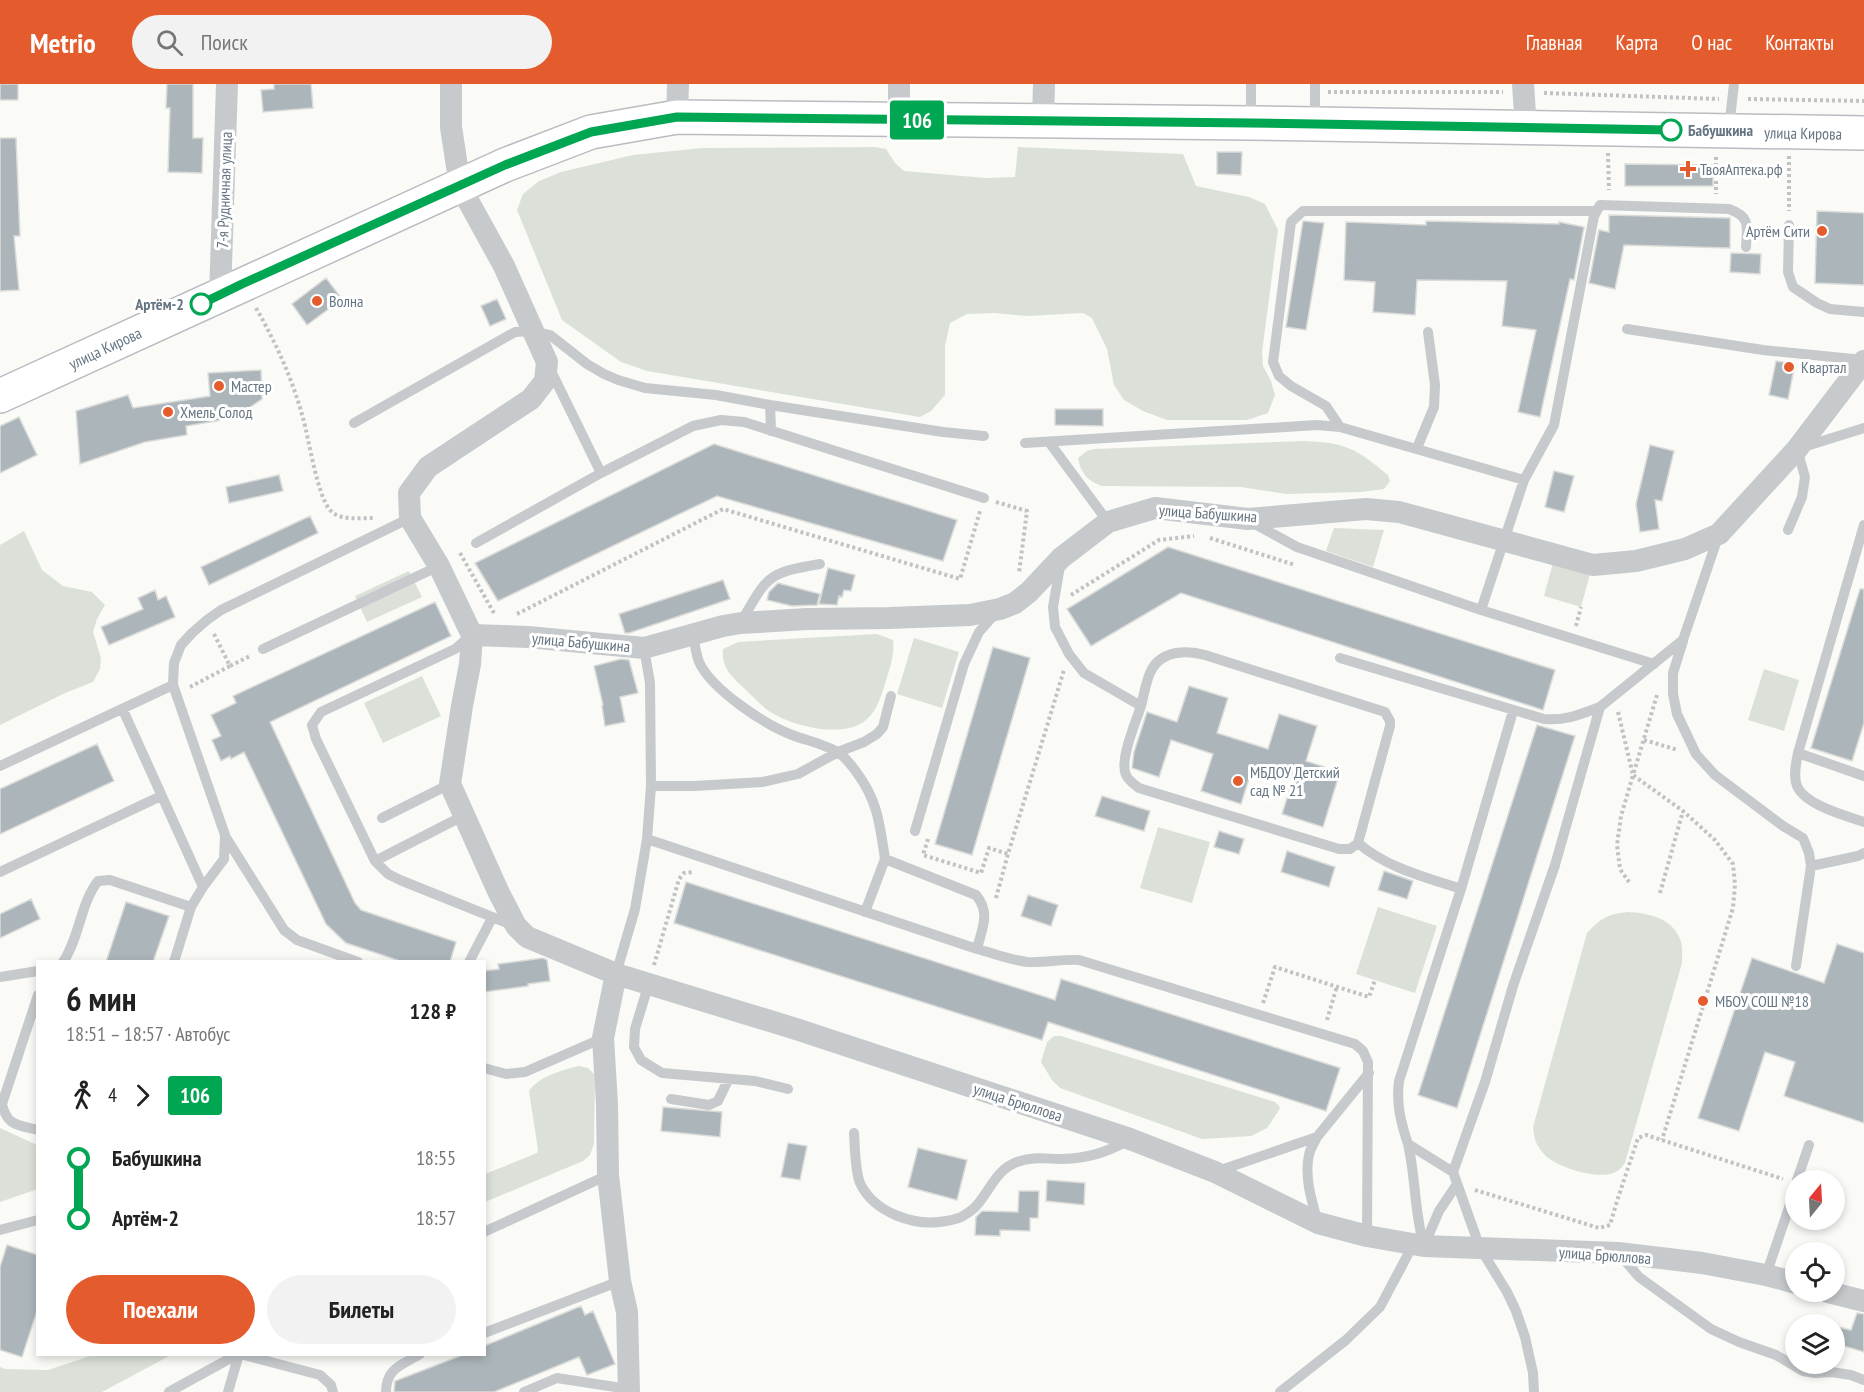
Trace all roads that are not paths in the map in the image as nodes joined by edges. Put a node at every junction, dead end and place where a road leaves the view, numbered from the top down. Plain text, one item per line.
1 (227, 84) edge
2 (451, 84) edge
3 (678, 84) edge
4 (899, 84) edge
5 (1044, 84) edge
6 (1251, 84) edge
7 (1734, 84) edge
8 (1315, 88) edge
9 (1523, 88) edge
10 (677, 117) junction
11 (903, 120) junction
12 (1043, 121) junction
13 (1251, 123) junction
14 (1314, 124) junction
15 (1526, 128) junction
16 (1864, 134) edge
17 (1722, 142) junction
18 (460, 186) junction
19 (1597, 211) junction
20 (1789, 225) road end
21 (1746, 247) dead end
22 (231, 290) junction
23 (1864, 312) edge
24 (1627, 329) dead end
25 (533, 330) junction
26 (1428, 332) dead end
27 (1864, 360) edge
28 (547, 362) junction
29 (0, 396) edge
30 (770, 405) junction
31 (354, 423) dead end
32 (1340, 427) junction
33 (1864, 428) edge
34 (771, 431) junction
35 (984, 436) dead end
36 (1048, 442) junction
37 (1025, 443) dead end
38 (1417, 448) junction
39 (1797, 448) junction
40 (601, 474) junction
41 (1524, 480) junction
42 (984, 498) road end
43 (410, 518) junction
44 (1248, 519) junction
45 (1108, 522) junction
46 (1864, 525) edge
47 (1788, 530) dead end
48 (1719, 534) junction
49 (1503, 540) junction
50 (476, 543) dead end
51 (1061, 558) junction
52 (820, 564) dead end
53 (439, 566) junction
54 (1007, 606) junction
55 (1481, 610) junction
56 (741, 622) junction
57 (472, 635) junction
58 (693, 636) junction
59 (1683, 640) junction
60 (644, 648) junction
61 (263, 649) road end
62 (1340, 658) dead end
63 (1654, 664) junction
64 (174, 689) junction
65 (891, 696) dead end
66 (1141, 706) junction
67 (1600, 707) junction
68 (123, 710) junction
69 (1513, 711) junction
70 (838, 752) junction
71 (1798, 753) junction
72 (0, 766) edge
73 (1864, 777) edge
74 (450, 784) junction
75 (651, 786) junction
76 (161, 796) junction
77 (463, 816) junction
78 (382, 818) dead end
79 (1864, 822) edge
80 (915, 831) dead end
81 (225, 835) junction
82 (647, 839) junction
83 (1358, 843) junction
84 (1864, 853) edge
85 (885, 859) junction
86 (375, 861) junction
87 (1811, 866) junction
88 (0, 872) edge
89 (203, 887) junction
90 (1461, 889) junction
91 (191, 907) junction
92 (865, 912) junction
93 (492, 918) junction
94 (516, 926) junction
95 (977, 949) junction
96 (64, 960) edge
97 (175, 960) edge
98 (352, 960) edge
99 (470, 960) edge
100 (1796, 966) dead end
101 (36, 971) edge
102 (616, 974) junction
103 (0, 977) edge
104 (649, 983) junction
105 (36, 1001) edge
106 (603, 1038) junction
107 (486, 1069) edge
108 (1369, 1073) junction
109 (728, 1080) junction
110 (788, 1089) dead end
111 (671, 1099) dead end
112 (36, 1130) edge
113 (854, 1133) dead end
114 (1317, 1137) junction
115 (1130, 1139) junction
116 (1408, 1144) junction
117 (1809, 1145) dead end
118 (1800, 1170) edge
119 (1215, 1172) junction
120 (1453, 1172) junction
121 (608, 1175) junction
122 (1456, 1184) junction
123 (1785, 1219) edge
124 (36, 1221) edge
125 (1318, 1223) junction
126 (0, 1230) edge
127 (486, 1231) edge
128 (1367, 1236) junction
129 (1418, 1245) junction
130 (1480, 1248) junction
131 (1618, 1253) junction
132 (1766, 1275) junction
133 (1785, 1280) edge
134 (620, 1281) junction
135 (1845, 1296) edge
136 (1864, 1301) edge
137 (486, 1332) edge
138 (235, 1356) edge
139 (238, 1356) edge
140 (247, 1356) edge
141 (416, 1356) edge
142 (1864, 1380) edge
143 (628, 1390) edge
144 (169, 1392) edge
145 (228, 1392) edge
146 (333, 1392) edge
147 (386, 1392) edge
148 (524, 1392) edge
149 (1280, 1392) edge
150 (1534, 1392) edge

1 - 22 street, 7-я Рудничная улица
2 - 18 street
3 - 10 street
4 - 11 street
5 - 12 street
6 - 13 lane
7 - 17 lane
8 - 14 lane
9 - 15 street
10 - 11 main road, улица Кирова
10 - 18 main road, улица Кирова
11 - 12 main road, улица Кирова
12 - 13 main road, улица Кирова
13 - 14 main road, улица Кирова
14 - 15 main road, улица Кирова
15 - 17 main road, улица Кирова
16 - 17 main road, улица Кирова
18 - 22 main road, улица Кирова
18 - 25 street
19 - 21 lane
19 - 32 lane
19 - 41 lane
20 - 23 lane
22 - 29 main road, улица Кирова
24 - 27 lane
25 - 28 street
25 - 30 lane
25 - 31 lane
26 - 38 lane
27 - 39 street
28 - 40 lane
28 - 43 street
30 - 34 lane
30 - 35 lane
32 - 36 lane
32 - 38 lane
33 - 39 lane
34 - 40 lane
34 - 42 lane
36 - 37 lane
36 - 45 lane
38 - 41 lane
39 - 47 lane
39 - 48 street
40 - 50 lane
41 - 49 lane
43 - 53 street
43 - 64 lane
44 - 45 street, улица Бабушкина
44 - 49 street, улица Бабушкина
44 - 55 lane
45 - 51 street, улица Бабушкина
46 - 71 lane
48 - 49 street, улица Бабушкина
48 - 59 lane
49 - 55 lane
51 - 54 street, улица Бабушкина
51 - 66 lane
52 - 56 lane
53 - 57 street
53 - 61 lane
54 - 56 street, улица Бабушкина
54 - 80 lane
55 - 63 lane
56 - 58 street, улица Бабушкина
57 - 60 street, улица Бабушкина
57 - 74 street
57 - 86 lane
58 - 60 street, улица Бабушкина
58 - 70 lane
59 - 63 lane
59 - 87 lane
60 - 75 lane
62 - 69 lane
63 - 67 lane
64 - 68 lane
64 - 81 lane
65 - 70 lane
66 - 83 lane
66 - 83 lane
67 - 69 lane
67 - 120 lane
68 - 72 lane
68 - 76 lane
69 - 90 lane
70 - 75 lane
70 - 85 lane
71 - 73 lane
71 - 79 lane
74 - 77 street
74 - 78 lane
75 - 82 lane
76 - 88 lane
76 - 89 lane
77 - 86 lane
77 - 94 street
81 - 89 lane
81 - 98 lane
82 - 92 lane
82 - 102 lane
83 - 90 lane
84 - 87 lane
85 - 92 lane
85 - 95 lane
86 - 93 lane
87 - 100 lane
89 - 91 lane
90 - 116 lane
91 - 96 lane
91 - 97 lane
92 - 95 lane
93 - 94 lane
93 - 99 lane
94 - 102 street
95 - 108 lane
101 - 103 lane
102 - 104 street, улица Брюллова
102 - 106 street
104 - 109 lane
104 - 115 street, улица Брюллова
105 - 112 lane
106 - 107 lane
106 - 121 street
108 - 114 lane
108 - 128 lane
109 - 110 lane
109 - 111 lane
113 - 115 lane
114 - 119 lane
114 - 125 lane
115 - 119 street, улица Брюллова
116 - 120 lane
116 - 129 lane
117 - 118 lane
119 - 125 street, улица Брюллова
120 - 122 lane
121 - 127 lane
121 - 134 street
122 - 129 lane
122 - 130 lane
123 - 132 lane
124 - 126 lane
125 - 128 street, улица Брюллова
128 - 129 street, улица Брюллова
129 - 130 street, улица Брюллова
129 - 149 lane
130 - 131 street, улица Брюллова
130 - 150 lane
131 - 132 street, улица Брюллова
131 - 142 lane
132 - 133 street, улица Брюллова
134 - 137 lane
134 - 143 street
135 - 136 street
138 - 144 lane
139 - 145 lane
140 - 146 lane
141 - 147 lane
143 - 148 lane

